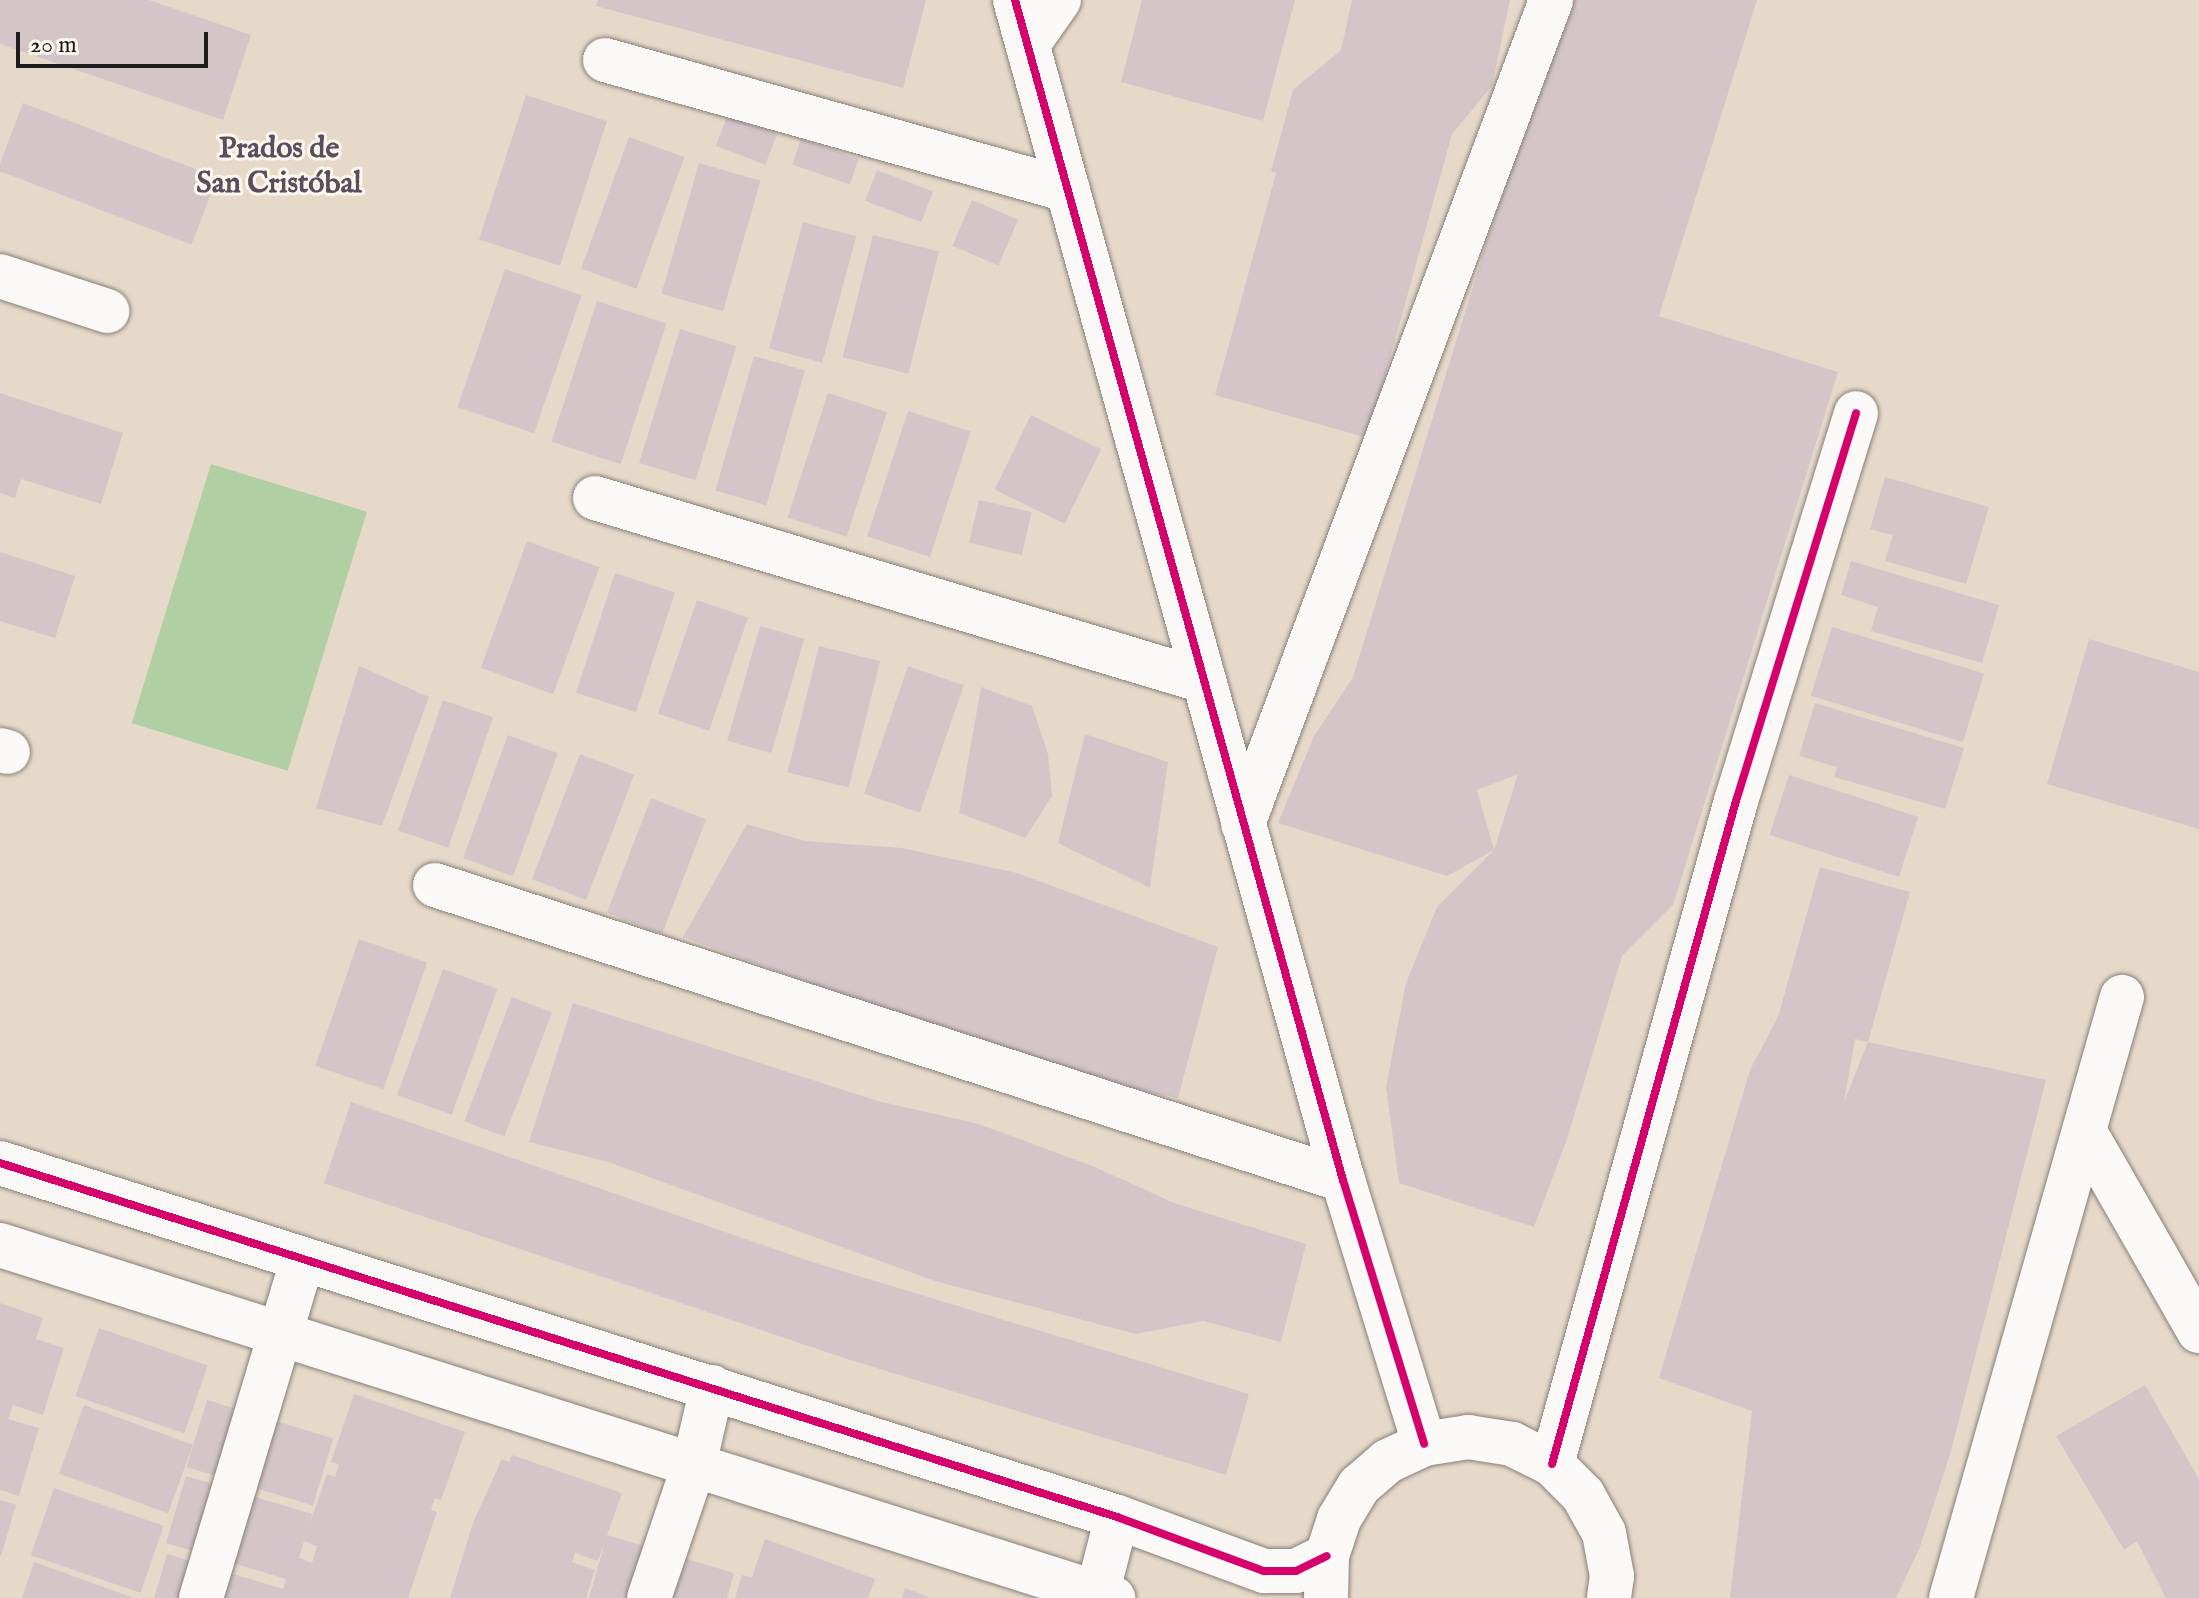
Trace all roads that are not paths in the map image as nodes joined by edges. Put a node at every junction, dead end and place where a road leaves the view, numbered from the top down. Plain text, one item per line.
1 (1015, 0) edge
2 (1059, 0) edge
3 (1551, 0) edge
4 (1028, 44) junction
5 (605, 60) dead end
6 (1068, 190) junction
7 (0, 276) edge
8 (107, 311) dead end
9 (1856, 413) dead end
10 (595, 498) dead end
11 (1204, 681) junction
12 (1243, 824) junction
13 (435, 885) dead end
14 (2122, 997) dead end
15 (2086, 1134) junction
16 (0, 1163) edge
17 (1343, 1180) junction
18 (0, 1245) edge
19 (303, 1259) junction
20 (2199, 1331) edge
21 (277, 1333) junction
22 (712, 1387) junction
23 (1424, 1444) junction
24 (1552, 1464) junction
25 (694, 1465) junction
26 (1117, 1517) junction
27 (1326, 1577) edge
28 (1102, 1596) edge
29 (201, 1598) edge
30 (649, 1598) edge
31 (1609, 1598) edge
32 (1951, 1598) edge

1 - 4 street
2 - 4 street
3 - 12 street
4 - 6 street
5 - 6 street
6 - 11 street
7 - 8 street
9 - 24 street
10 - 11 street
11 - 12 street
12 - 17 street
13 - 17 street
14 - 15 street
15 - 20 street
15 - 32 street
16 - 19 street
17 - 23 street
18 - 21 street
19 - 21 street
19 - 22 street
21 - 25 street
21 - 29 street
22 - 25 street
22 - 26 street
23 - 24 street
23 - 27 street
24 - 31 street
25 - 28 street
25 - 30 street
26 - 27 street
26 - 28 street

